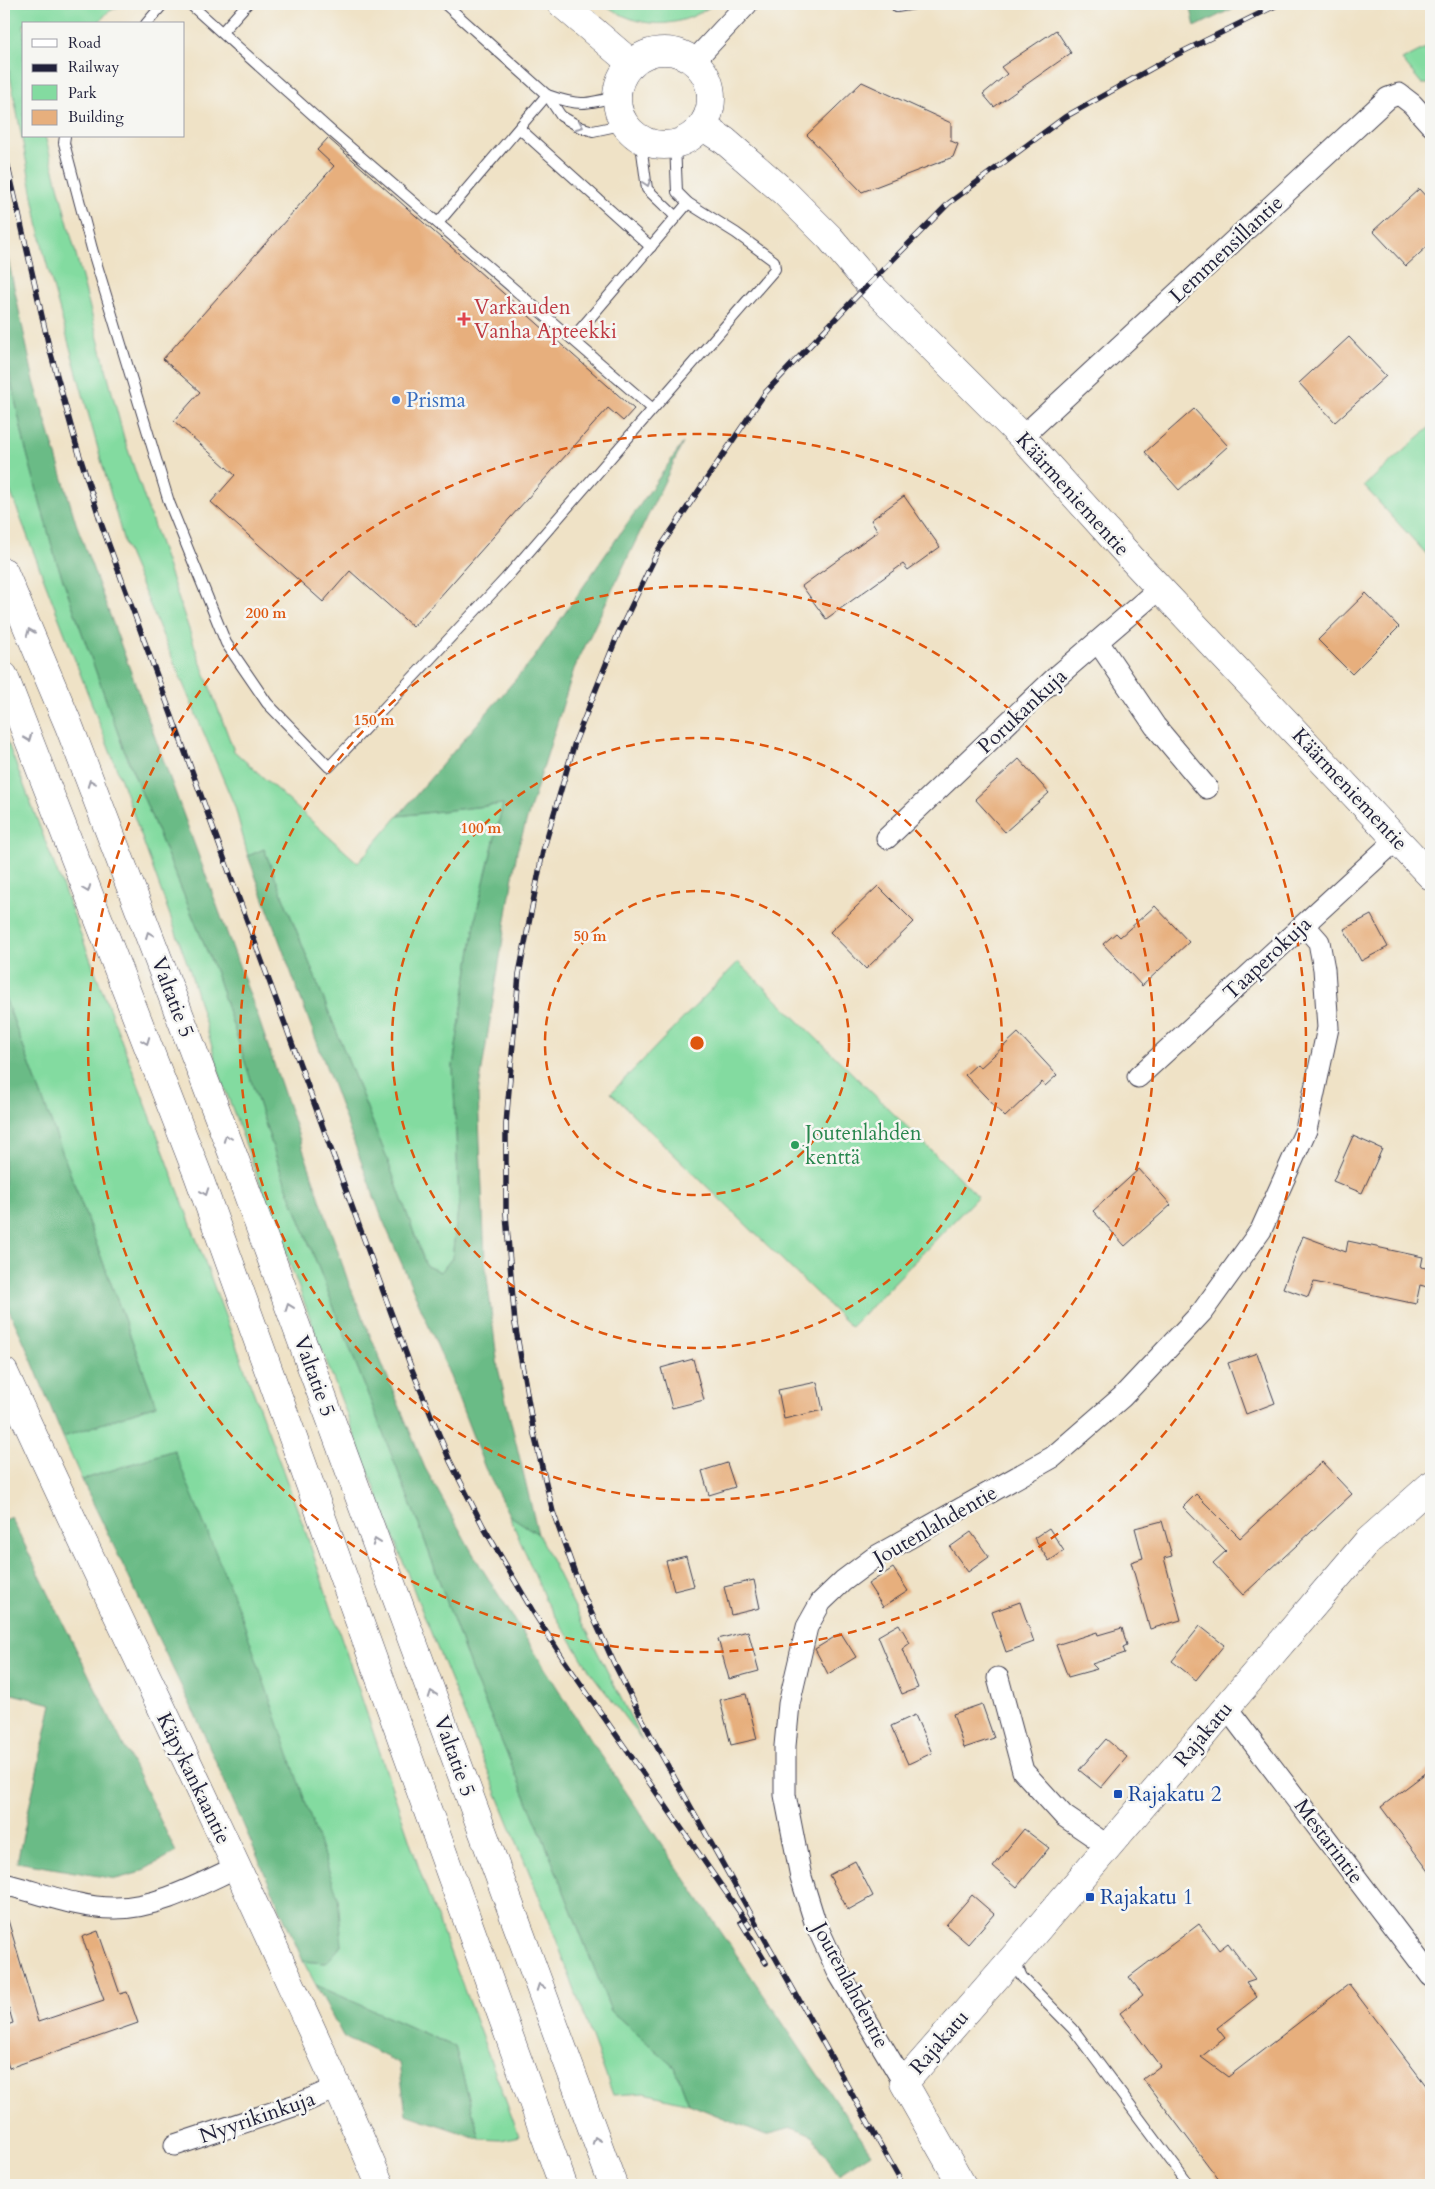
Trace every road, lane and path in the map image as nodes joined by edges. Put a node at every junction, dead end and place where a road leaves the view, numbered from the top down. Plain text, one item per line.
1 (163, 4) edge
2 (190, 4) edge
3 (247, 4) edge
4 (445, 4) edge
5 (562, 4) edge
6 (747, 4) edge
7 (896, 4) edge
8 (914, 4) edge
9 (148, 22) edge
10 (222, 32) junction
11 (694, 61) junction
12 (632, 64) junction
13 (547, 95) junction
14 (617, 96) junction
15 (1431, 125) edge
16 (702, 126) junction
17 (520, 129) junction
18 (633, 131) junction
19 (65, 138) edge
20 (675, 143) junction
21 (688, 203) junction
22 (676, 217) junction
23 (438, 223) junction
24 (651, 247) junction
25 (572, 339) junction
26 (653, 409) junction
27 (1022, 437) junction
28 (4, 553) edge
29 (8, 581) edge
30 (1160, 588) junction
31 (1098, 642) junction
32 (4, 676) edge
33 (1207, 788) dead end
34 (887, 838) dead end
35 (1397, 838) junction
36 (1431, 876) edge
37 (1304, 925) junction
38 (1138, 1077) dead end
39 (4, 1372) edge
40 (1431, 1485) edge
41 (998, 1678) dead end
42 (1226, 1707) junction
43 (1108, 1846) junction
44 (238, 1867) junction
45 (4, 1884) edge
46 (1013, 1958) junction
47 (1431, 1976) edge
48 (904, 2083) junction
49 (338, 2087) junction
50 (175, 2145) dead end
51 (380, 2185) edge
52 (563, 2185) edge
53 (613, 2185) edge
54 (962, 2185) edge
55 (1189, 2185) edge

1 - 9 lane
2 - 10 lane
3 - 10 lane
4 - 13 lane
5 - 12 main road
6 - 11 street
7 - 8 lane
10 - 23 lane
11 - 12 main road
11 - 16 main road
12 - 14 main road
13 - 14 lane
13 - 17 lane
13 -> 18 lane
14 - 18 main road
15 - 27 street, Lemmensillantie
16 - 20 main road
16 - 27 main road, Käärmeniementie
17 - 23 lane
17 - 24 lane
18 - 20 main road
18 -> 22 lane
19 - 26 lane
20 - 21 lane
21 - 22 lane
21 - 26 lane
22 - 24 lane
23 - 25 lane
24 - 25 lane
25 - 26 lane
27 - 30 main road, Käärmeniementie
28 - 29 main road, Valtatie 5
53 -> 29 main road, Valtatie 5
30 - 31 street, Porukankuja
30 - 35 main road, Käärmeniementie
31 - 33 street
31 - 34 street, Porukankuja
32 -> 52 main road, Valtatie 5
35 - 36 main road, Käärmeniementie
35 - 37 street, Taaperokuja
37 - 38 street, Taaperokuja
37 - 48 street, Joutenlahdentie
39 - 44 main road, Käpykankaantie
40 - 42 main road, Rajakatu
41 - 43 street
42 - 43 main road, Rajakatu
42 - 47 street, Mestarintie
43 - 46 main road, Rajakatu
44 - 45 street
44 - 49 main road, Käpykankaantie
46 - 48 main road, Rajakatu
46 - 55 lane
48 - 54 main road, Joutenlahdentie
49 - 50 street, Nyyrikinkuja
49 - 51 main road, Käpykankaantie

